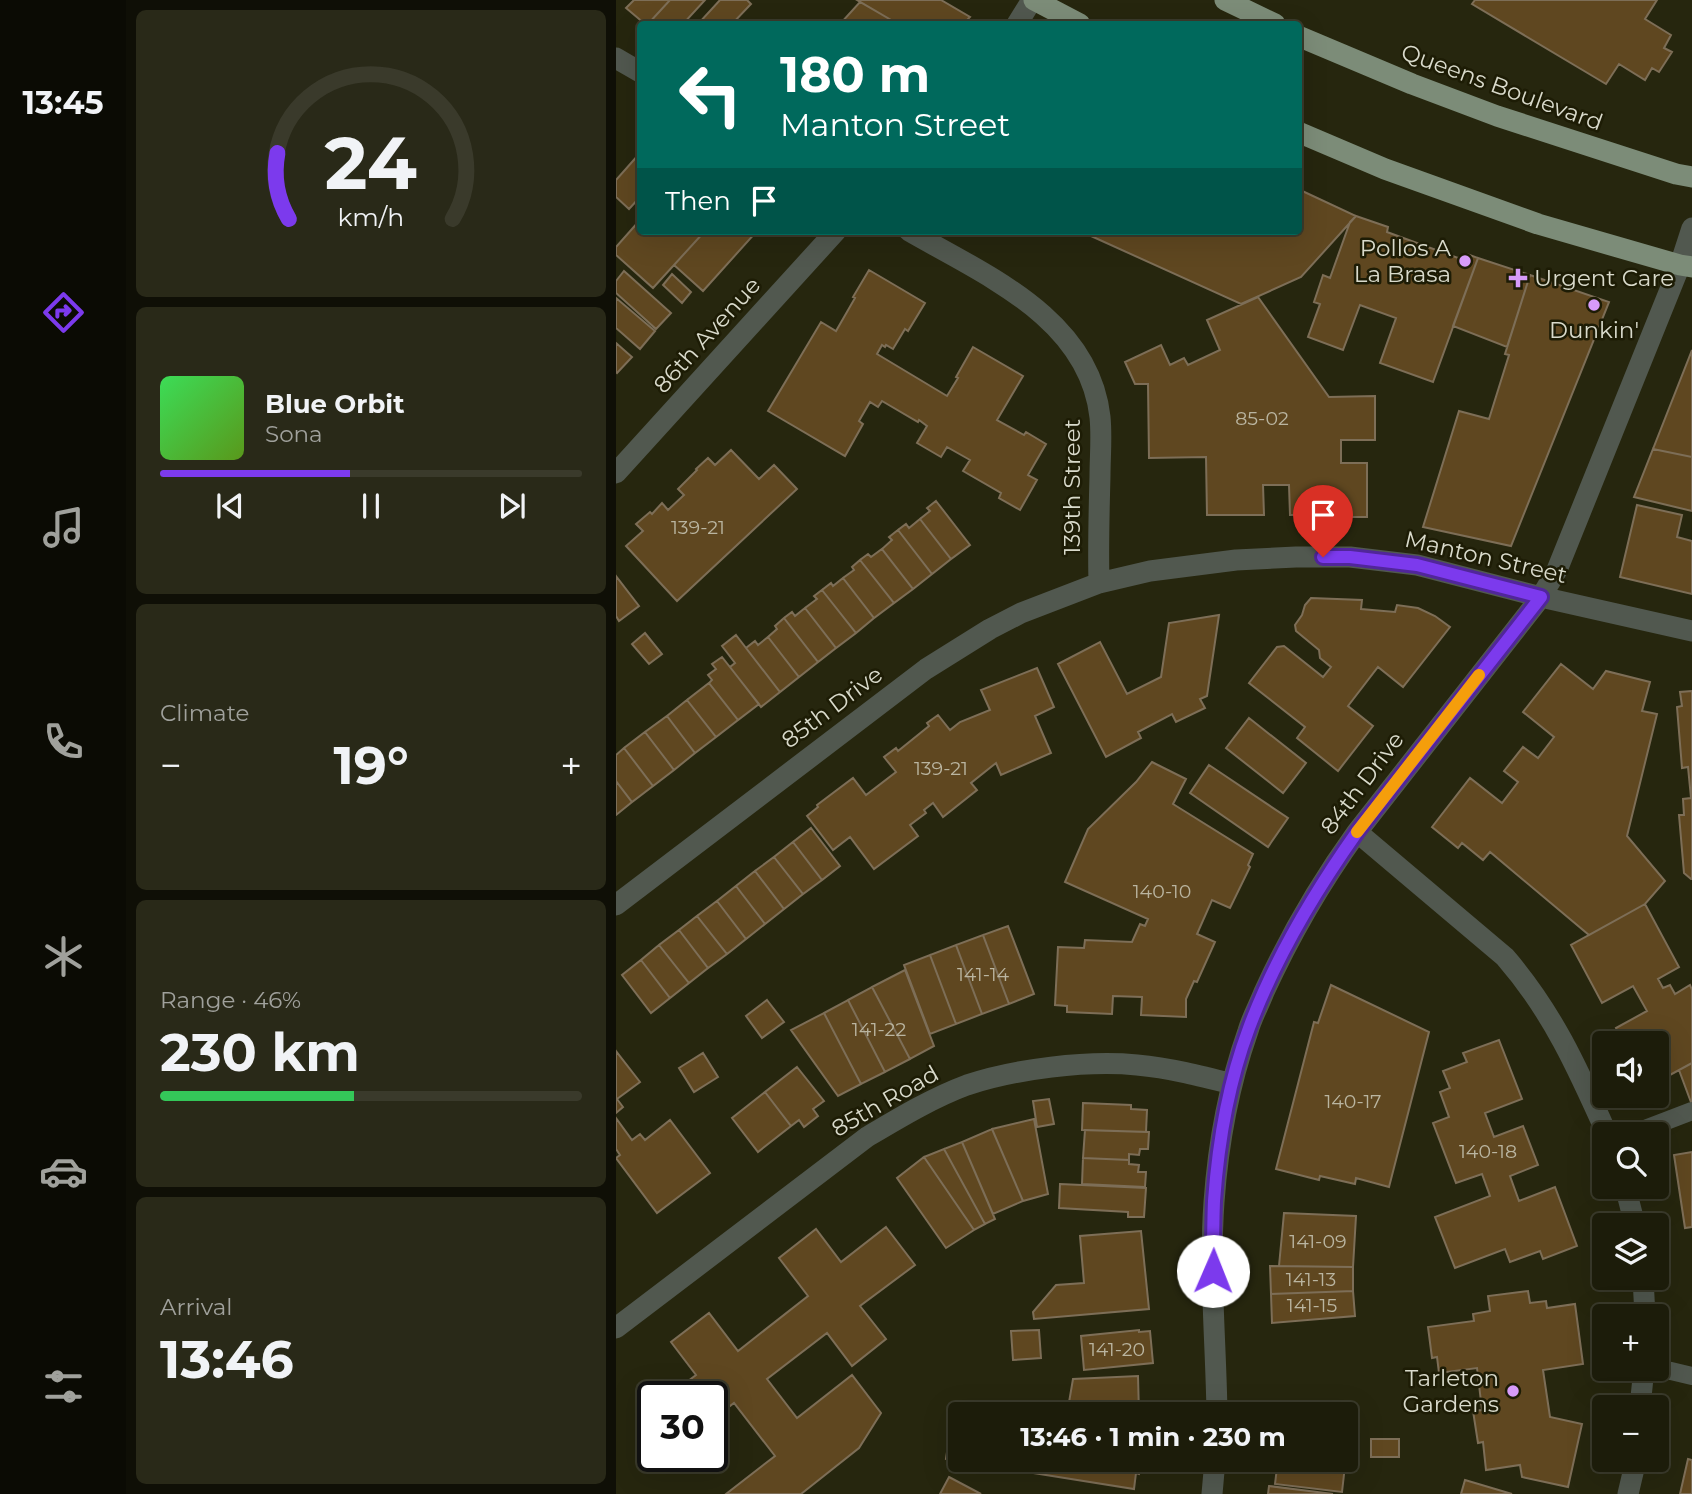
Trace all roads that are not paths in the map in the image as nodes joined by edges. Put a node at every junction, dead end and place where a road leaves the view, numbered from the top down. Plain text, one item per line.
1 (1033, 0) edge
2 (1225, 0) edge
3 (1019, 21) edge
4 (1074, 21) edge
5 (1269, 21) edge
6 (1302, 38) edge
7 (616, 58) edge
8 (637, 70) edge
9 (1302, 134) edge
10 (1692, 177) edge
11 (1692, 228) edge
12 (832, 235) edge
13 (916, 235) edge
14 (1686, 266) edge
15 (616, 473) edge
16 (1099, 583) junction
17 (1541, 597) junction
18 (1692, 631) edge
19 (1357, 832) junction
20 (616, 905) edge
21 (1232, 1084) junction
22 (1692, 1111) edge
23 (1602, 1122) edge
24 (1663, 1122) edge
25 (616, 1328) edge
26 (1669, 1371) edge
27 (1692, 1376) edge
28 (1217, 1402) edge
29 (1214, 1472) edge
30 (1634, 1472) edge
31 (1212, 1494) edge
32 (1629, 1494) edge

1 - 3 street
1 - 4 main road
2 - 5 main road
6 - 10 main road, Queens Boulevard
7 - 8 street
9 - 14 main road
11 - 14 street, 84th Drive
12 - 15 street, 86th Avenue
13 - 16 street, 139th Street
14 - 17 street, 84th Drive
16 - 17 street, Manton Street
16 - 20 street, 85th Drive
17 - 18 street, Manton Street
17 - 19 street, 84th Drive
19 - 21 street, 84th Drive
19 - 23 street
21 - 25 street, 85th Road
21 - 28 street, 84th Drive
22 - 24 lane
26 - 27 lane
29 - 31 street
30 - 32 street

